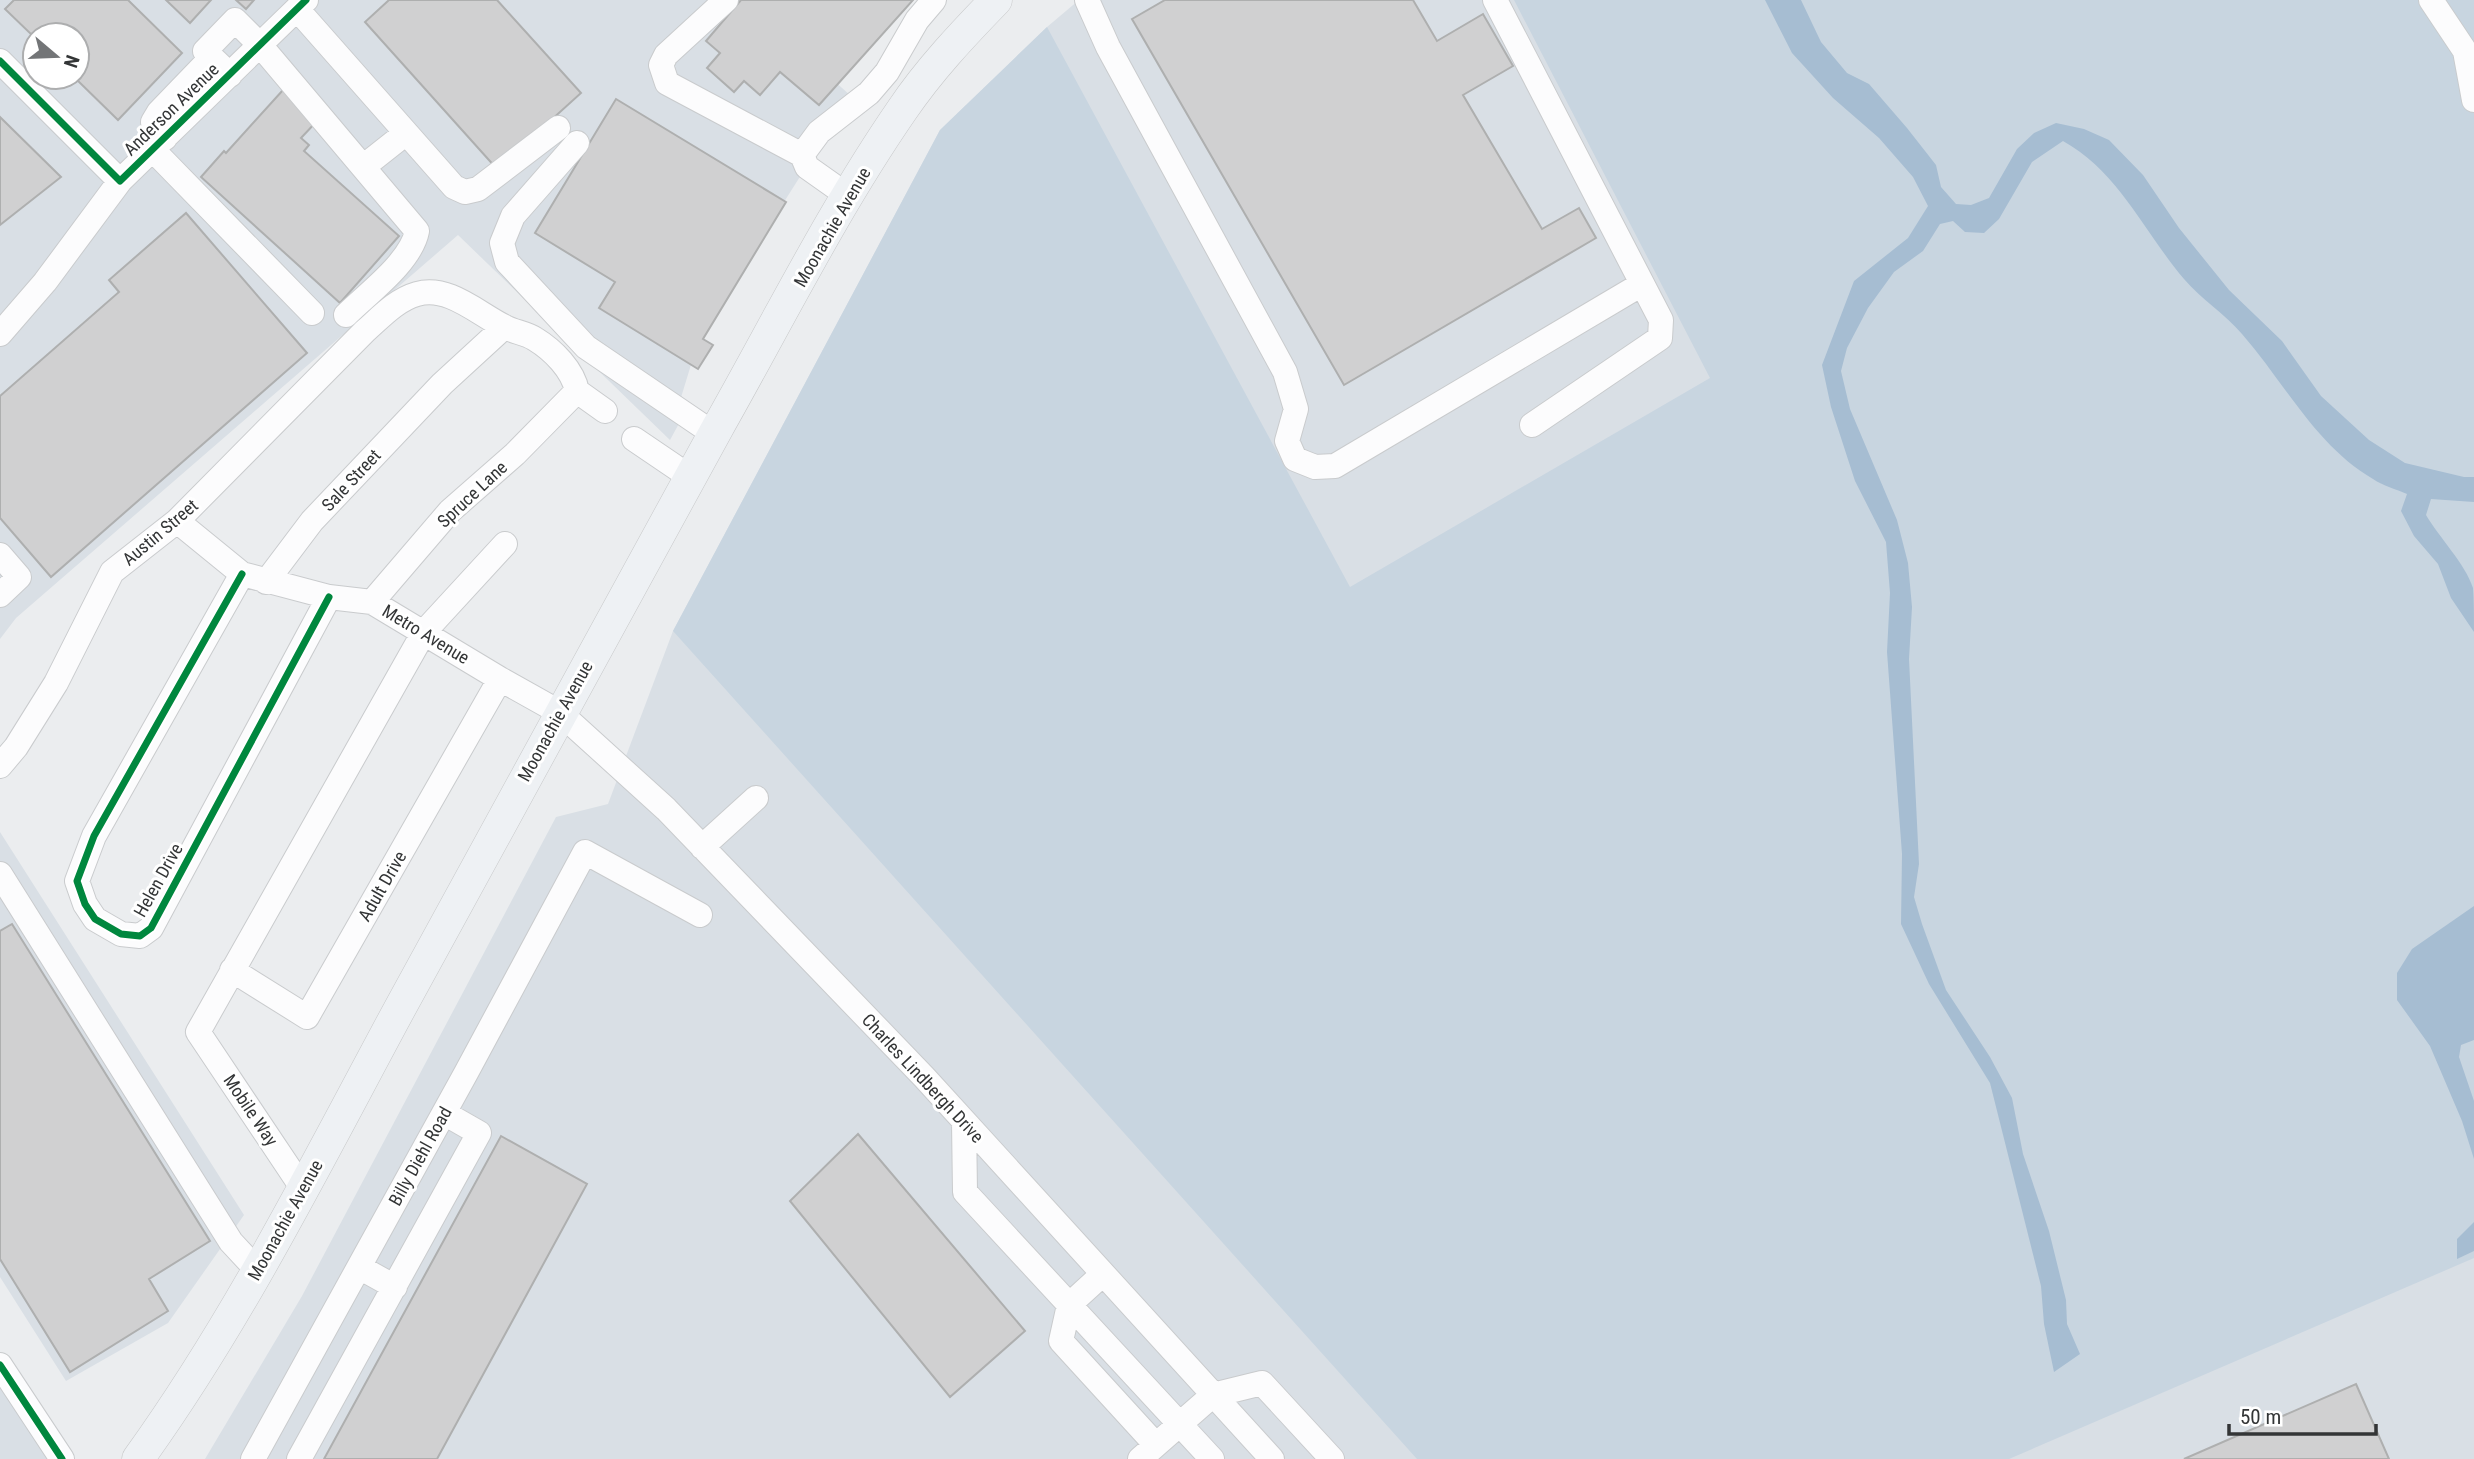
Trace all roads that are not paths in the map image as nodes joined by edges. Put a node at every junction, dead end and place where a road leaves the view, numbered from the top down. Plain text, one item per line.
1 (726, 0) edge
2 (934, 0) edge
3 (996, 0) edge
4 (1087, 0) edge
5 (1495, 0) edge
6 (2431, 0) edge
7 (301, 5) edge
8 (260, 45) junction
9 (212, 57) junction
10 (0, 61) edge
11 (230, 75) junction
12 (2474, 100) edge
13 (406, 133) junction
14 (159, 144) junction
15 (802, 155) junction
16 (363, 167) junction
17 (120, 181) junction
18 (848, 196) junction
19 (1642, 284) junction
20 (312, 313) dead end
21 (345, 315) dead end
22 (504, 327) junction
23 (0, 334) edge
24 (577, 391) junction
25 (605, 411) dead end
26 (1532, 425) dead end
27 (714, 434) junction
28 (634, 439) dead end
29 (690, 477) junction
30 (177, 521) junction
31 (505, 544) dead end
32 (0, 555) edge
33 (242, 574) junction
34 (266, 582) junction
35 (0, 595) edge
36 (329, 597) junction
37 (372, 602) junction
38 (424, 632) junction
39 (500, 679) junction
40 (559, 712) junction
41 (0, 766) edge
42 (756, 798) dead end
43 (702, 847) junction
44 (0, 874) edge
45 (700, 915) dead end
46 (232, 971) junction
47 (444, 1113) junction
48 (964, 1122) junction
49 (303, 1189) junction
50 (359, 1267) junction
51 (257, 1270) junction
52 (1102, 1274) junction
53 (395, 1287) junction
54 (1069, 1305) junction
55 (0, 1365) edge
56 (1213, 1395) junction
57 (273, 1422) junction
58 (1180, 1425) junction
59 (304, 1450) edge
60 (1148, 1452) edge
61 (1208, 1457) edge
62 (62, 1459) edge
63 (138, 1459) edge
64 (253, 1459) edge
65 (1272, 1459) edge
66 (1332, 1459) edge

1 - 15 street
2 - 15 street
3 - 18 main road, Moonachie Avenue
4 - 19 street
5 - 19 street
6 - 12 street
7 - 8 street, Anderson Avenue
7 - 13 street
8 - 9 street
8 - 11 street, Anderson Avenue
8 - 16 street
9 - 11 street
9 - 14 street
10 - 17 street, Anderson Avenue
11 - 14 street, Anderson Avenue
13 - 16 street
13 - 27 street
14 - 17 street, Anderson Avenue
14 - 20 street
15 - 18 street
16 - 21 street
17 - 23 street
18 - 27 main road, Moonachie Avenue
19 - 26 street
22 - 24 street, Austin Street
22 - 30 street, Austin Street
22 - 34 street, Sale Street
24 - 25 street
24 - 37 street, Spruce Lane
27 - 29 main road, Moonachie Avenue
28 - 29 street
29 - 40 main road, Moonachie Avenue
30 - 33 street, Metro Avenue
30 - 41 street, Austin Street
31 - 38 street
32 - 35 street
33 - 34 street, Metro Avenue
33 - 36 street, Helen Drive
34 - 36 street, Metro Avenue
36 - 37 street, Metro Avenue
37 - 38 street, Metro Avenue
38 - 39 street, Metro Avenue
38 - 46 street
39 - 40 street, Metro Avenue
39 - 46 street, Adult Drive
40 - 43 street, Charles Lindbergh Drive
40 - 49 main road, Moonachie Avenue
42 - 43 street
43 - 48 street, Charles Lindbergh Drive
44 - 51 street
45 - 47 street, Billy Diehl Road
46 - 49 street, Mobile Way
47 - 50 street, Billy Diehl Road
47 - 53 street
48 - 52 street, Charles Lindbergh Drive
48 - 54 street
49 - 51 main road, Moonachie Avenue
50 - 53 street
50 - 57 street, Billy Diehl Road
51 - 63 main road, Moonachie Avenue
52 - 54 street
52 - 56 street, Charles Lindbergh Drive
53 - 59 street
54 - 58 street
54 - 60 street
55 - 62 street
56 - 58 street
56 - 65 street, Charles Lindbergh Drive
56 - 66 street
57 - 59 street
57 - 64 street, Billy Diehl Road
58 - 60 street
58 - 61 street

